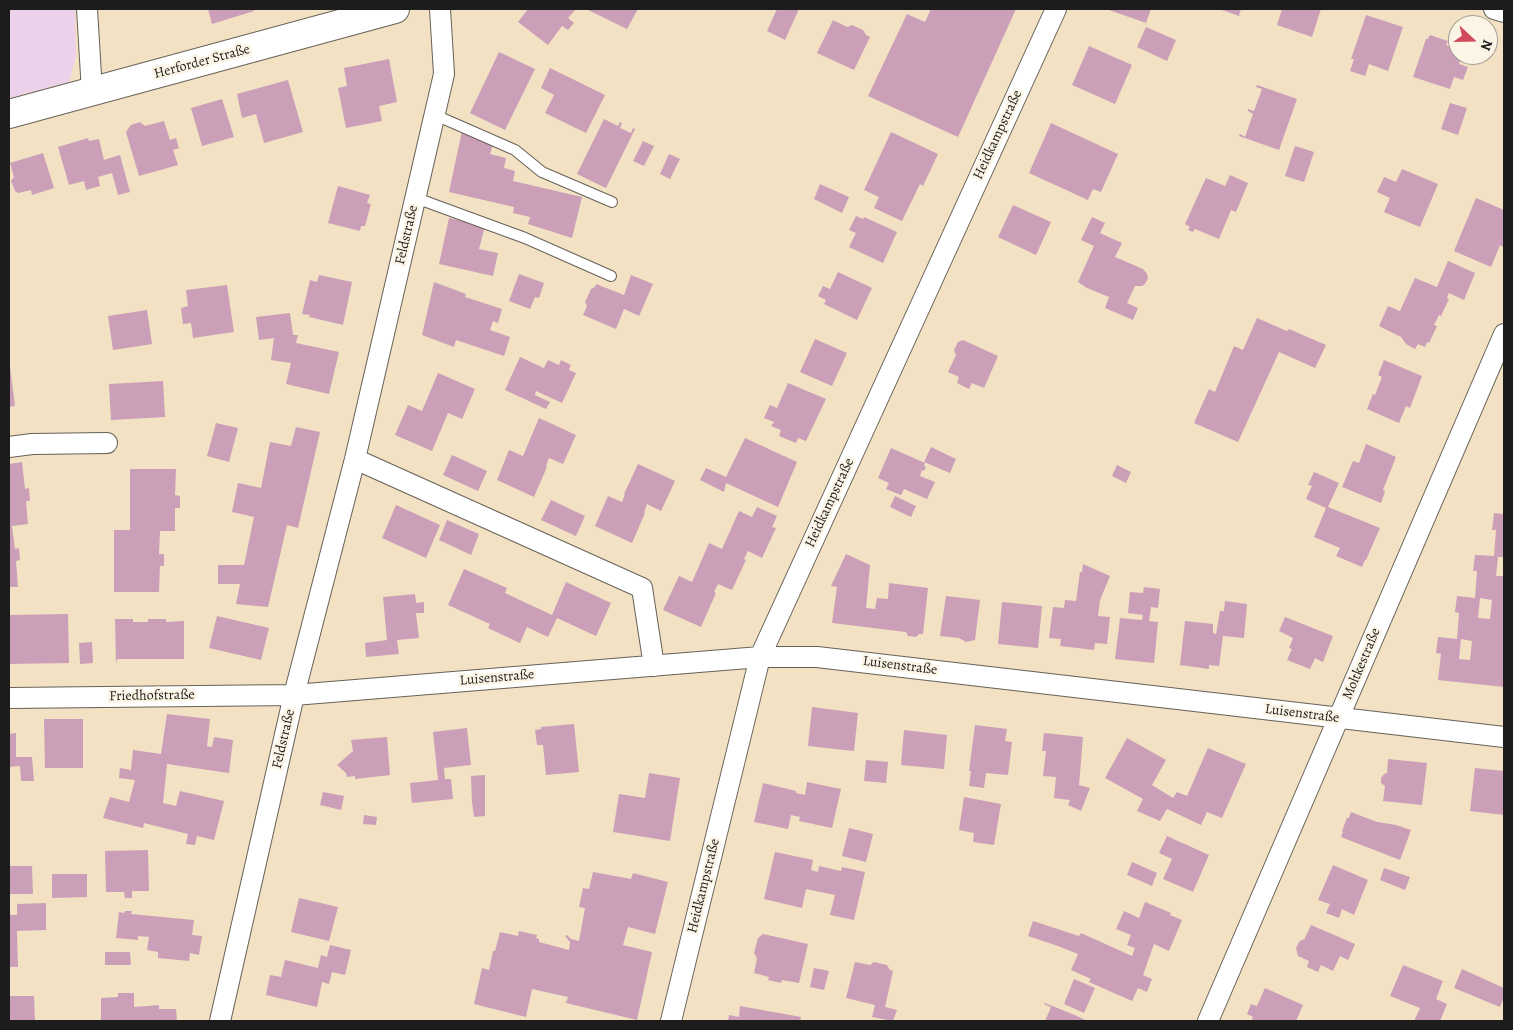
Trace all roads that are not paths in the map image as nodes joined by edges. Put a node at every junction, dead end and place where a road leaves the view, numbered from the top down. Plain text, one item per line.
1 (87, 9) edge
2 (395, 9) edge
3 (440, 9) edge
4 (1056, 9) edge
5 (1494, 9) edge
6 (1504, 12) edge
7 (92, 92) junction
8 (9, 114) edge
9 (435, 115) junction
10 (416, 198) junction
11 (612, 202) dead end
12 (612, 276) dead end
13 (1504, 334) edge
14 (107, 443) dead end
15 (9, 447) edge
16 (355, 459) junction
17 (760, 657) junction
18 (654, 666) junction
19 (294, 695) junction
20 (9, 698) edge
21 (1338, 718) junction
22 (1504, 737) edge
23 (220, 1021) edge
24 (671, 1021) edge
25 (1208, 1021) edge

1 - 7 street
2 - 7 main road, Herforder Straße
3 - 9 street, Feldstraße
4 - 17 street, Heidkampstraße
5 - 6 street
7 - 8 main road, Herforder Straße
9 - 10 street, Feldstraße
9 - 11 lane
10 - 12 lane
10 - 16 street, Feldstraße
13 - 21 street, Moltkestraße
14 - 15 street
16 - 18 street
16 - 19 street, Feldstraße
17 - 18 street, Luisenstraße
17 - 21 street, Luisenstraße
17 - 24 street, Heidkampstraße
18 - 19 street, Luisenstraße
19 - 20 street, Friedhofstraße
19 - 23 street, Feldstraße
21 - 22 street, Luisenstraße
21 - 25 street, Moltkestraße

